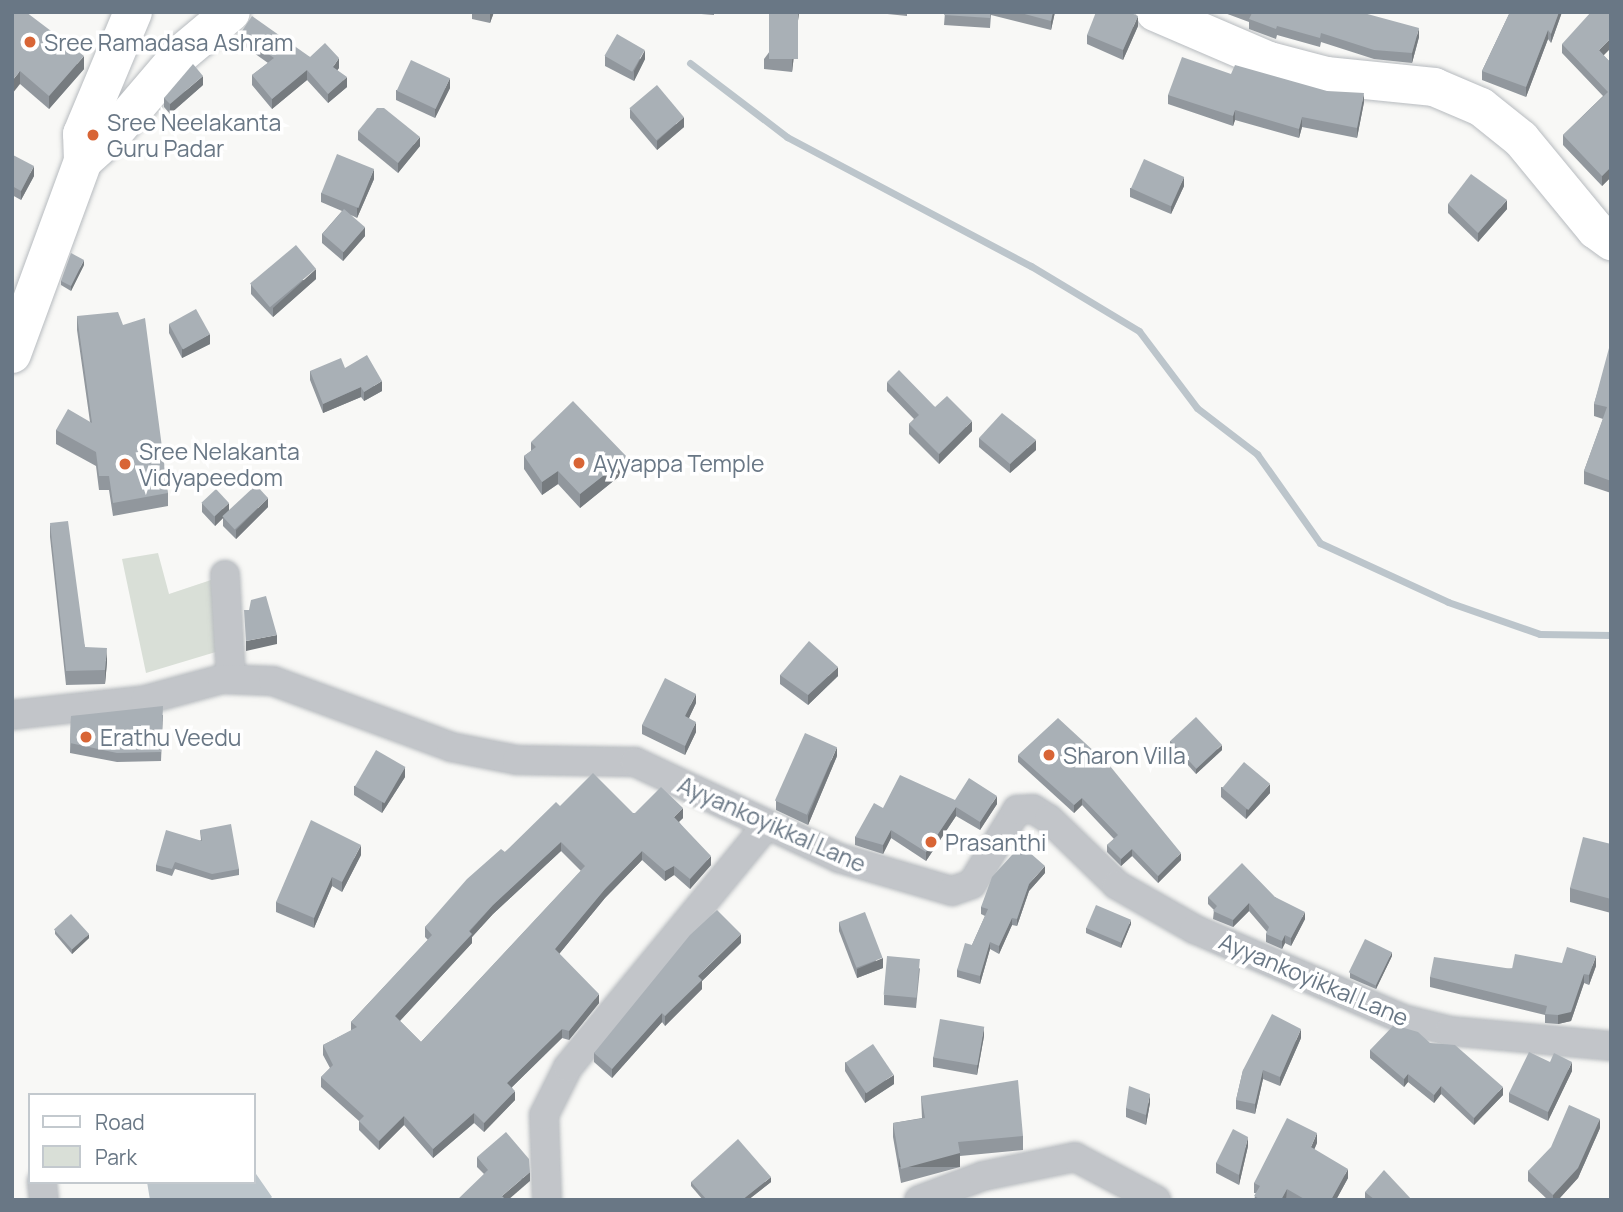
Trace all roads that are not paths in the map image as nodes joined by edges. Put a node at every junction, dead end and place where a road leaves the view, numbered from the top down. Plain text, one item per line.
1 (231, 12) edge
2 (1155, 12) edge
3 (122, 17) edge
4 (83, 161) junction
5 (1611, 241) edge
6 (24, 289) edge
7 (12, 354) edge
8 (225, 575) dead end
9 (232, 678) junction
10 (12, 715) edge
11 (767, 825) junction
12 (1611, 1046) edge
13 (547, 1200) edge
14 (919, 1200) edge
15 (1156, 1200) edge

1 - 4 main road
2 - 5 main road
3 - 4 main road
4 - 6 main road
6 - 7 main road
8 - 9 street
9 - 10 street, Ayyankoyikkal Lane
9 - 11 street, Ayyankoyikkal Lane
11 - 12 street, Ayyankoyikkal Lane
11 - 13 street
14 - 15 street

